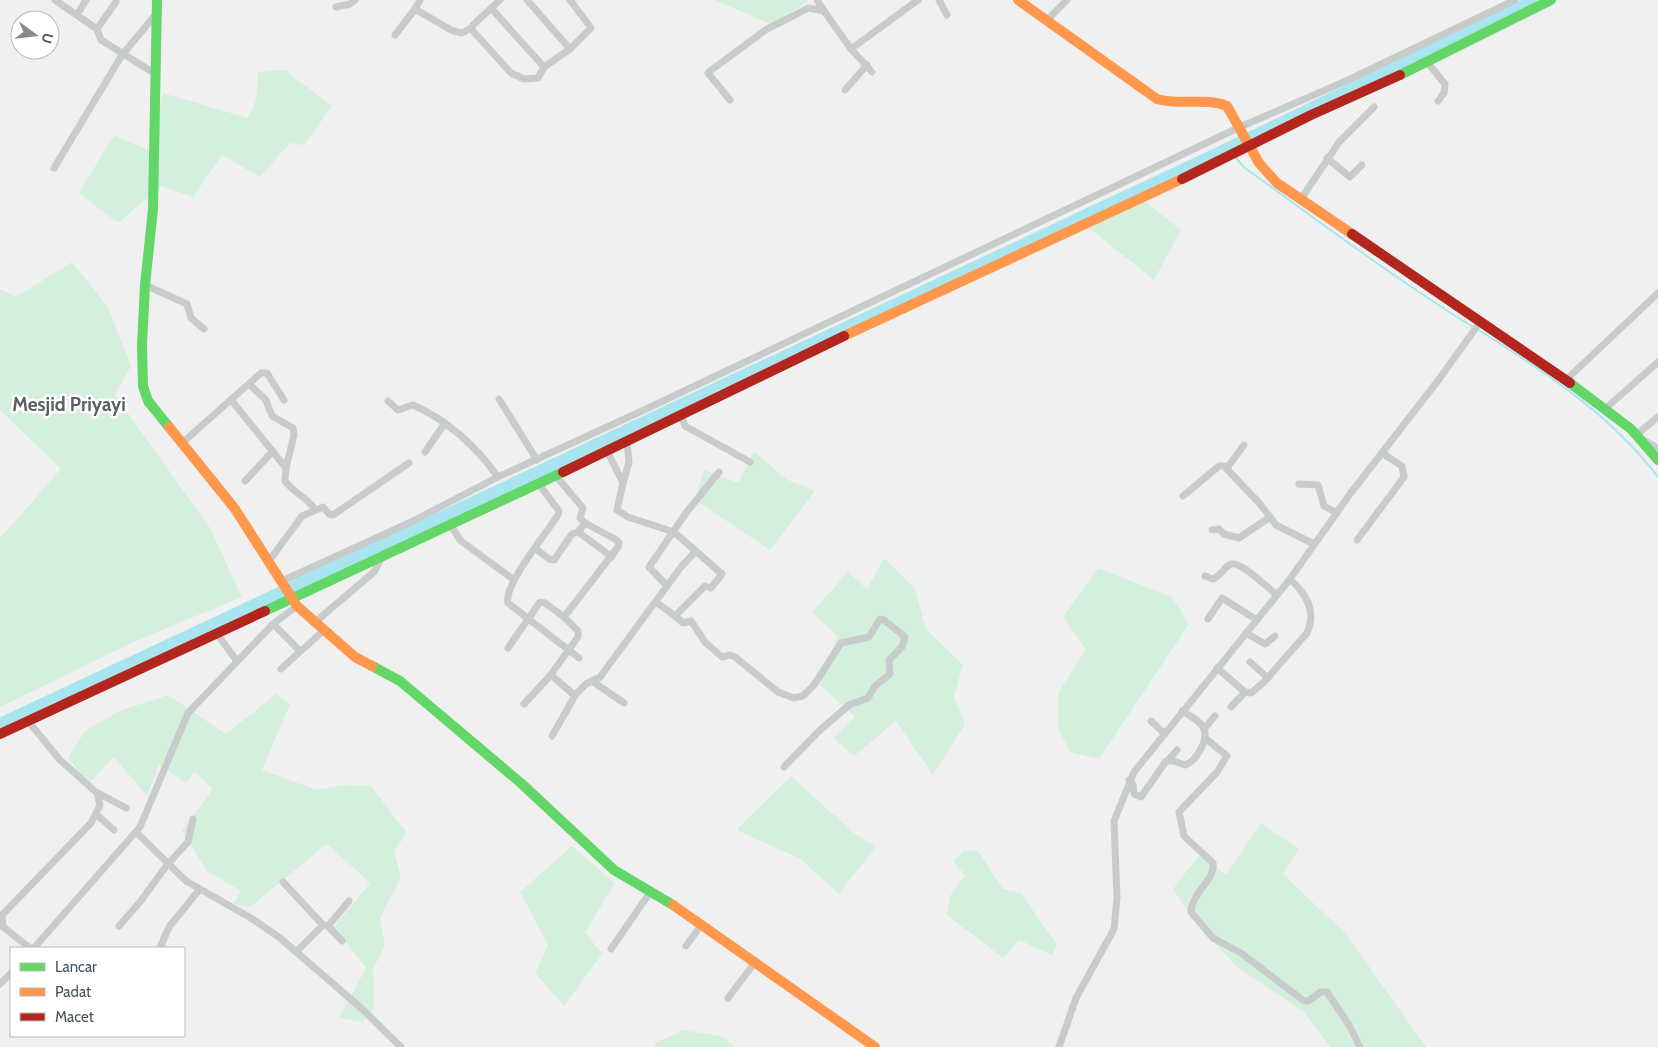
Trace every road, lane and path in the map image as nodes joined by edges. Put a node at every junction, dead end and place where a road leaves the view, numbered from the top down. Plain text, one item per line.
1 (55, 0) edge
2 (86, 0) edge
3 (157, 0) edge
4 (355, 0) edge
5 (420, 0) edge
6 (500, 0) edge
7 (527, 0) edge
8 (570, 0) edge
9 (817, 0) edge
10 (918, 0) edge
11 (939, 0) edge
12 (1018, 0) edge
13 (1067, 0) edge
14 (1515, 0) edge
15 (1551, 0) edge
16 (116, 2) dead end
17 (336, 7) dead end
18 (491, 8) junction
19 (415, 9) junction
20 (824, 11) junction
21 (156, 14) junction
22 (77, 15) junction
23 (947, 15) dead end
24 (1047, 20) junction
25 (472, 28) junction
26 (97, 29) junction
27 (395, 35) dead end
28 (570, 48) junction
29 (851, 48) junction
30 (122, 55) junction
31 (1427, 62) junction
32 (867, 65) junction
33 (544, 67) junction
34 (872, 72) dead end
35 (154, 73) junction
36 (845, 90) dead end
37 (730, 100) dead end
38 (1438, 101) dead end
39 (1374, 107) dead end
40 (1241, 130) junction
41 (1248, 145) junction
42 (1327, 158) junction
43 (1362, 164) dead end
44 (54, 168) dead end
45 (1301, 199) junction
46 (145, 285) junction
47 (1658, 293) edge
48 (1477, 326) junction
49 (204, 329) dead end
50 (1658, 362) edge
51 (1566, 380) junction
52 (250, 385) junction
53 (499, 399) dead end
54 (284, 400) dead end
55 (232, 401) junction
56 (388, 402) dead end
57 (1605, 409) junction
58 (681, 416) junction
59 (1658, 417) edge
60 (445, 423) junction
61 (1639, 437) junction
62 (627, 442) junction
63 (181, 444) junction
64 (1244, 445) dead end
65 (1658, 448) edge
66 (273, 450) junction
67 (607, 451) junction
68 (425, 452) dead end
69 (1382, 452) junction
70 (537, 460) junction
71 (1658, 460) edge
72 (750, 462) dead end
73 (409, 463) dead end
74 (286, 468) junction
75 (1227, 468) junction
76 (719, 472) dead end
77 (555, 475) junction
78 (498, 477) junction
79 (244, 481) dead end
80 (538, 483) junction
81 (622, 483) junction
82 (1300, 484) dead end
83 (1183, 496) dead end
84 (315, 509) junction
85 (1337, 513) junction
86 (1270, 517) junction
87 (585, 523) junction
88 (450, 524) junction
89 (1212, 530) dead end
90 (578, 532) junction
91 (674, 532) junction
92 (1357, 540) dead end
93 (1314, 544) junction
94 (536, 549) junction
95 (696, 552) junction
96 (383, 555) junction
97 (612, 557) junction
98 (269, 561) junction
99 (1205, 576) dead end
100 (1290, 579) junction
101 (513, 580) junction
102 (283, 582) junction
103 (667, 586) junction
104 (1277, 596) junction
105 (293, 600) junction
106 (656, 602) junction
107 (675, 616) junction
108 (564, 617) junction
109 (1208, 618) dead end
110 (527, 620) junction
111 (1256, 620) junction
112 (314, 622) junction
113 (273, 624) junction
114 (323, 631) junction
115 (1246, 632) junction
116 (217, 634) junction
117 (1275, 636) dead end
118 (508, 648) dead end
119 (570, 650) junction
120 (300, 652) junction
121 (579, 658) dead end
122 (237, 660) junction
123 (1250, 662) dead end
124 (1217, 668) junction
125 (281, 670) dead end
126 (551, 675) junction
127 (1268, 678) junction
128 (592, 681) junction
129 (1245, 692) junction
130 (576, 694) junction
131 (624, 703) dead end
132 (524, 704) dead end
133 (1231, 708) dead end
134 (1182, 711) junction
135 (1215, 716) dead end
136 (28, 721) junction
137 (1150, 721) dead end
138 (1204, 730) junction
139 (1164, 733) junction
140 (0, 734) edge
141 (552, 736) dead end
142 (1205, 738) junction
143 (1177, 750) dead end
144 (1168, 760) junction
145 (784, 767) dead end
146 (1130, 780) junction
147 (97, 792) junction
148 (126, 808) dead end
149 (97, 815) junction
150 (193, 819) dead end
151 (114, 830) dead end
152 (136, 832) junction
153 (167, 865) junction
154 (283, 882) dead end
155 (199, 890) junction
156 (651, 891) junction
157 (349, 901) dead end
158 (702, 924) junction
159 (119, 926) dead end
160 (325, 926) junction
161 (342, 941) dead end
162 (686, 946) dead end
163 (31, 947) edge
164 (33, 947) edge
165 (160, 947) edge
166 (611, 949) dead end
167 (296, 952) junction
168 (756, 961) junction
169 (10, 975) edge
170 (0, 984) edge
171 (728, 998) dead end
172 (401, 1047) edge
173 (875, 1047) edge
174 (1059, 1047) edge
175 (1360, 1047) edge

1 - 22 street
2 - 22 street
3 - 21 street
4 - 17 street
5 - 19 street
6 - 18 street
7 - 28 street
8 - 28 street
9 - 20 street
10 - 29 street
11 - 23 street
12 - 24 street
13 - 24 street
14 - 40 street
15 - 31 street
16 - 26 street
18 - 25 street
18 - 33 street
19 - 25 street
19 - 27 street
20 - 29 street
20 - 37 street
21 - 30 street
21 - 35 street
22 - 26 street
24 - 40 street
25 - 33 street
26 - 30 street
28 - 33 street
29 - 32 street
30 - 35 street
30 - 44 street
31 - 38 street
31 - 41 street
32 - 34 street
32 - 36 street
35 - 46 street
39 - 42 street
40 - 41 street
40 - 70 street
41 - 45 street
41 - 58 street
42 - 43 street
42 - 45 street
45 - 48 street
46 - 49 street
46 - 63 street
47 - 51 street
48 - 51 street
48 - 69 street
50 - 57 street
51 - 57 street
52 - 54 street
52 - 55 street
52 - 74 street
53 - 70 street
55 - 63 street
55 - 66 street
56 - 60 street
57 - 61 street
58 - 62 street
58 - 72 street
59 - 61 street
60 - 68 street
60 - 78 street
61 - 65 street
61 - 71 street
62 - 67 street
62 - 81 street
63 - 98 street
64 - 75 street
66 - 74 street
66 - 79 street
67 - 77 street
67 - 81 street
69 - 85 street
69 - 92 street
70 - 78 street
73 - 84 street
74 - 84 street
75 - 83 street
75 - 86 street
76 - 91 street
77 - 80 street
77 - 87 street
78 - 102 street
80 - 88 street
80 - 94 street
81 - 91 street
82 - 85 street
84 - 98 street
85 - 93 street
86 - 89 street
86 - 93 street
87 - 90 street
87 - 97 street
88 - 96 street
88 - 101 street
90 - 94 street
90 - 97 street
91 - 95 street
91 - 103 street
93 - 100 street
94 - 101 street
95 - 103 street
95 - 107 street
96 - 105 street
96 - 112 street
97 - 108 street
98 - 102 street
99 - 104 street
100 - 104 street
100 - 127 street
101 - 110 street
102 - 105 street
103 - 106 street
104 - 111 street
105 - 112 street
105 - 113 street
105 - 116 street
106 - 107 street
106 - 128 street
107 - 145 street
108 - 110 street
108 - 119 street
109 - 111 street
110 - 118 street
110 - 119 street
111 - 115 street
112 - 114 street
113 - 120 street
113 - 122 street
114 - 120 street
114 - 156 street
115 - 117 street
115 - 124 street
116 - 122 street
116 - 136 street
119 - 121 street
119 - 126 street
120 - 125 street
122 - 152 street
123 - 127 street
124 - 129 street
124 - 134 street
126 - 130 street
126 - 132 street
127 - 129 street
128 - 130 street
128 - 131 street
129 - 133 street
130 - 141 street
134 - 138 street
134 - 139 street
135 - 138 street
136 - 140 street
136 - 147 street
137 - 139 street
138 - 142 street
139 - 146 street
142 - 144 street
142 - 175 street
143 - 144 street
144 - 146 street
146 - 174 street
147 - 148 street
147 - 149 street
149 - 151 street
149 - 163 street
150 - 153 street
152 - 153 street
152 - 164 street
153 - 155 street
153 - 159 street
154 - 160 street
155 - 165 street
155 - 167 street
156 - 158 street
156 - 166 street
157 - 160 street
158 - 162 street
158 - 168 street
160 - 161 street
160 - 167 street
167 - 172 street
168 - 171 street
168 - 173 street
169 - 170 street

